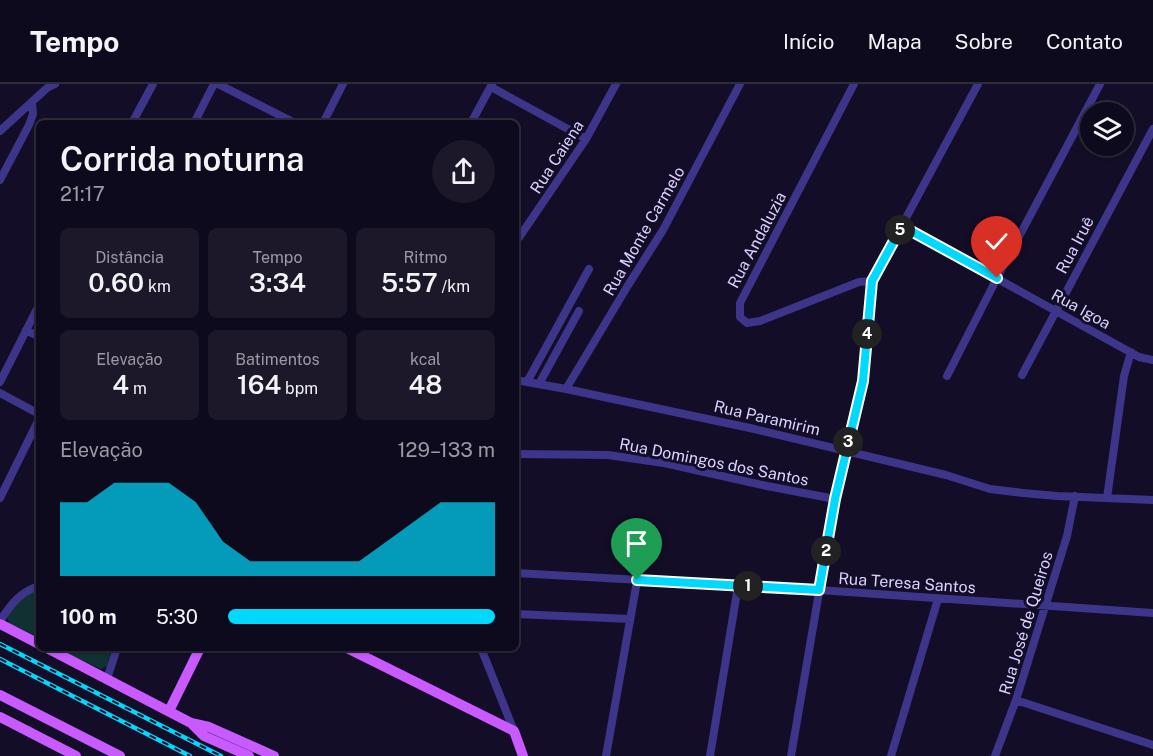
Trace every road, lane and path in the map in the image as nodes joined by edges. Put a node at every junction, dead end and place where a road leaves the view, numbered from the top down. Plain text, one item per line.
1 (153, 84) edge
2 (216, 84) edge
3 (343, 84) edge
4 (616, 84) edge
5 (740, 84) edge
6 (854, 84) edge
7 (978, 84) edge
8 (1100, 84) edge
9 (492, 85) edge
10 (50, 86) edge
11 (32, 102) junction
12 (134, 120) edge
13 (196, 120) edge
14 (289, 120) edge
15 (325, 120) edge
16 (473, 120) edge
17 (1153, 129) edge
18 (0, 131) edge
19 (586, 139) junction
20 (0, 180) edge
21 (902, 226) junction
22 (519, 238) edge
23 (589, 269) dead end
24 (997, 278) junction
25 (872, 281) junction
26 (1055, 310) junction
27 (36, 311) edge
28 (579, 311) dead end
29 (26, 330) junction
30 (36, 335) edge
31 (1131, 352) junction
32 (1153, 360) edge
33 (1022, 375) dead end
34 (947, 376) dead end
35 (519, 381) edge
36 (0, 382) edge
37 (527, 382) junction
38 (539, 384) junction
39 (566, 389) junction
40 (0, 393) edge
41 (36, 412) edge
42 (36, 425) edge
43 (846, 450) junction
44 (519, 454) edge
45 (1075, 496) junction
46 (0, 498) edge
47 (1107, 498) junction
48 (835, 499) junction
49 (1153, 500) edge
50 (519, 573) edge
51 (637, 580) junction
52 (738, 586) junction
53 (36, 587) edge
54 (819, 590) junction
55 (938, 599) junction
56 (1045, 606) junction
57 (1153, 613) edge
58 (519, 614) edge
59 (630, 618) junction
60 (0, 622) edge
61 (36, 642) edge
62 (55, 651) edge
63 (116, 651) edge
64 (199, 651) edge
65 (353, 651) edge
66 (482, 651) edge
67 (107, 679) junction
68 (0, 695) edge
69 (1017, 700) junction
70 (170, 711) junction
71 (0, 717) edge
72 (191, 723) junction
73 (514, 731) junction
74 (1153, 745) edge
75 (76, 756) edge
76 (120, 756) edge
77 (249, 756) edge
78 (274, 756) edge
79 (523, 756) edge
80 (606, 756) edge
81 (710, 756) edge
82 (791, 756) edge
83 (891, 756) edge
84 (995, 756) edge

1 - 12 street
2 - 13 street
2 - 14 street
3 - 15 street
4 - 19 street, Rua Caiena
5 - 39 street, Rua Monte Carmelo
6 - 25 street, Rua Andaluzia
7 - 21 street
8 - 24 street
9 - 16 street
9 - 19 street
10 - 11 street
11 - 18 street
11 - 20 street
17 - 26 street, Rua Iruê
19 - 22 street, Rua Caiena
21 - 24 street, Rua Igoa
21 - 25 street
23 - 37 street
24 - 26 street, Rua Igoa
24 - 34 street
25 - 43 street
26 - 31 street, Rua Igoa
26 - 33 street, Rua Iruê
27 - 29 street
28 - 38 street
29 - 30 street
29 - 36 street
31 - 32 street, Rua Igoa
31 - 47 street
35 - 37 street, Rua Paramirim
37 - 38 street, Rua Paramirim
38 - 39 street, Rua Paramirim
39 - 43 street, Rua Paramirim
40 - 41 street
42 - 46 street
43 - 45 street, Rua Paramirim
43 - 48 street
44 - 48 street, Rua Domingos dos Santos
45 - 47 street, Rua Paramirim
45 - 56 street, Rua José de Queiros
47 - 49 street, Rua Paramirim
48 - 54 street
50 - 51 street, Rua Teresa Santos
51 - 52 street, Rua Teresa Santos
51 - 59 street
52 - 54 street, Rua Teresa Santos
52 - 81 street
53 - 60 street
54 - 55 street, Rua Teresa Santos
54 - 82 street
55 - 56 street, Rua Teresa Santos
55 - 83 street
56 - 57 street, Rua Teresa Santos
56 - 69 street, Rua José de Queiros
58 - 59 street
59 - 80 street
60 - 61 main road
62 - 67 main road
63 - 67 street
64 - 70 main road
65 - 73 main road
66 - 73 street
67 - 70 main road
68 - 76 main road
69 - 74 street
69 - 84 street, Rua José de Queiros
70 - 72 main road
71 - 75 main road
72 - 77 main road
72 - 78 main road
73 - 79 main road

